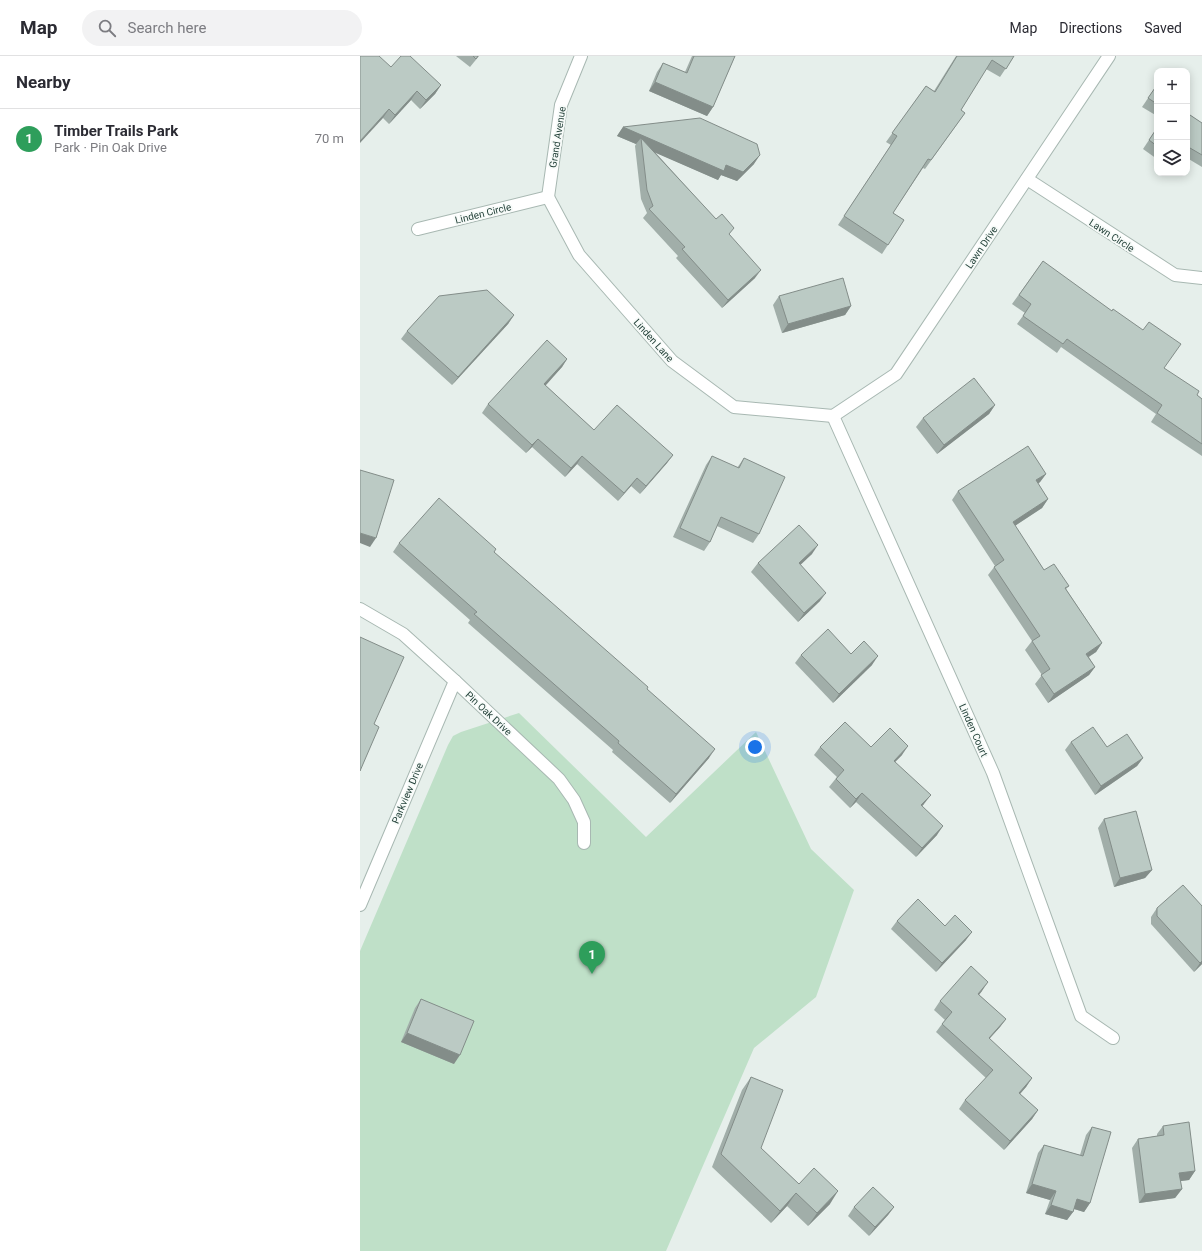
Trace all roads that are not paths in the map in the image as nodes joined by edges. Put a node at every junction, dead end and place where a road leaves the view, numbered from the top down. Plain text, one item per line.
1 (581, 56) edge
2 (1109, 56) edge
3 (1027, 179) junction
4 (548, 197) junction
5 (418, 229) dead end
6 (1202, 278) edge
7 (833, 416) junction
8 (360, 609) edge
9 (455, 681) junction
10 (584, 843) dead end
11 (360, 905) edge
12 (1113, 1038) dead end

1 - 4 street, Grand Avenue
2 - 3 street, Lawn Drive
3 - 6 street, Lawn Circle
3 - 7 street, Lawn Drive
4 - 5 street, Linden Circle
4 - 7 street, Linden Lane
7 - 12 street, Linden Court
8 - 9 street, Pin Oak Drive
9 - 10 street, Pin Oak Drive
9 - 11 street, Parkview Drive

